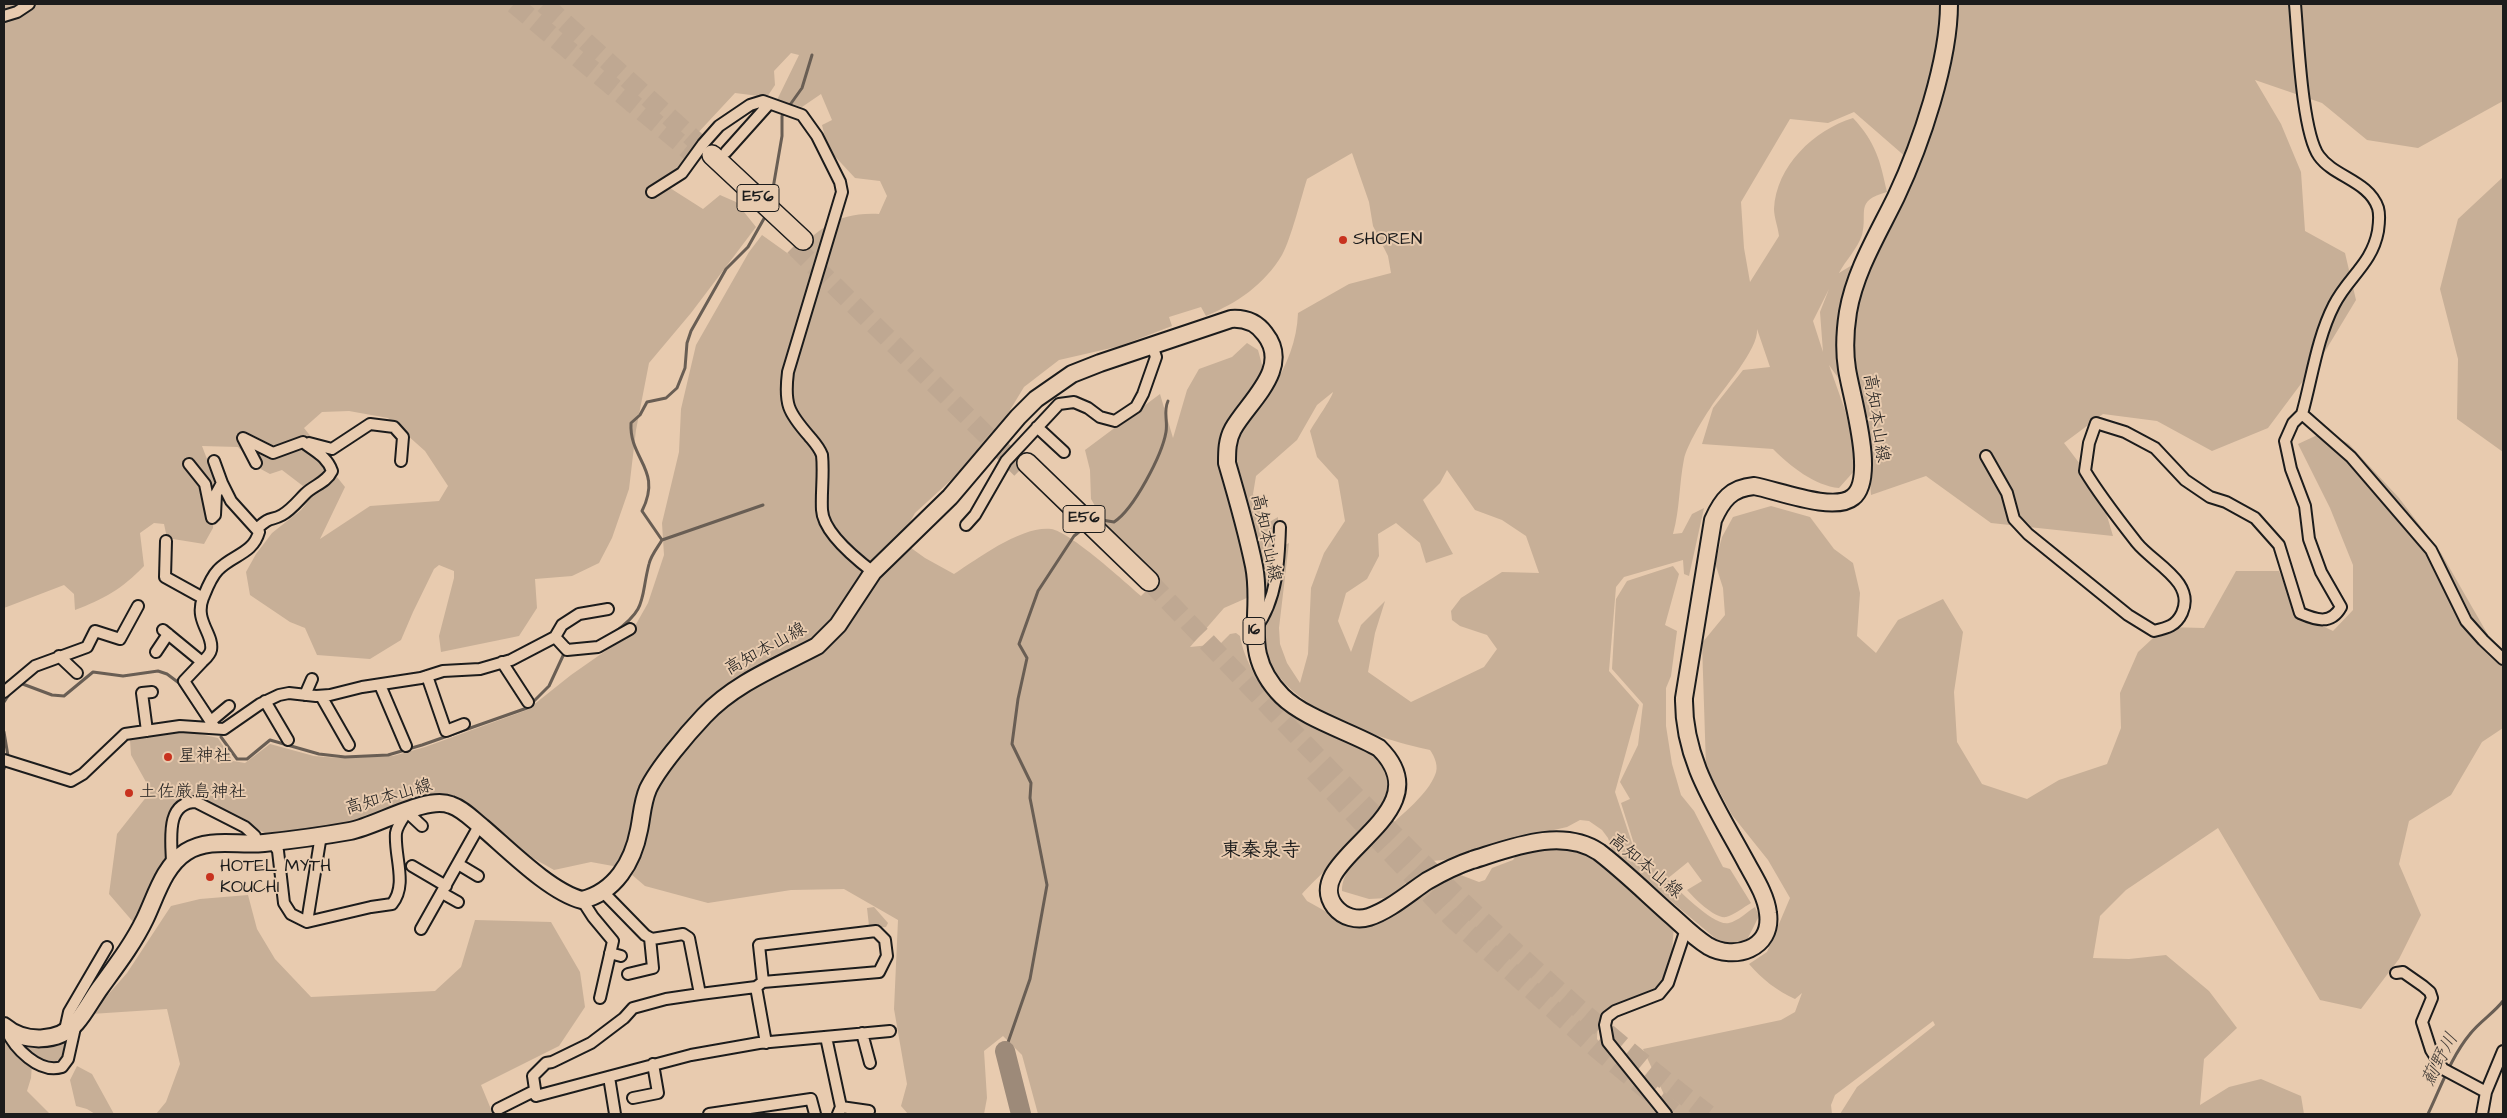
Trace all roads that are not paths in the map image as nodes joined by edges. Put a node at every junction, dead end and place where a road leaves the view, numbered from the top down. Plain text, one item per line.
1 (29, 4) edge
2 (1948, 4) edge
3 (2295, 4) edge
4 (4, 16) edge
5 (773, 106) junction
6 (714, 157) joint
7 (652, 192) dead end
8 (799, 243) tunnel mouth
9 (1152, 345) junction
10 (2302, 414) junction
11 (1037, 427) junction
12 (302, 442) junction
13 (1064, 452) dead end
14 (1986, 456) dead end
15 (214, 461) dead end
16 (401, 461) dead end
17 (256, 463) dead end
18 (189, 464) dead end
19 (1027, 469) tunnel mouth
20 (222, 483) junction
21 (966, 525) dead end
22 (258, 528) junction
23 (1280, 528) dead end
24 (166, 541) dead end
25 (873, 572) junction
26 (1139, 578) tunnel mouth
27 (203, 598) junction
28 (138, 606) dead end
29 (608, 610) dead end
30 (630, 629) dead end
31 (1254, 630) junction
32 (555, 637) junction
33 (156, 652) dead end
34 (59, 656) junction
35 (2503, 659) edge
36 (202, 662) junction
37 (502, 662) junction
38 (77, 673) dead end
39 (428, 676) junction
40 (312, 679) dead end
41 (380, 685) junction
42 (4, 692) edge
43 (152, 692) dead end
44 (305, 694) junction
45 (321, 696) junction
46 (266, 701) junction
47 (528, 702) dead end
48 (229, 706) dead end
49 (464, 724) dead end
50 (213, 725) junction
51 (147, 731) junction
52 (288, 740) dead end
53 (349, 745) dead end
54 (406, 746) dead end
55 (8, 760) edge
56 (407, 812) junction
57 (422, 826) dead end
58 (479, 826) junction
59 (321, 835) junction
60 (272, 841) junction
61 (256, 843) junction
62 (458, 864) junction
63 (172, 865) junction
64 (412, 866) dead end
65 (478, 876) dead end
66 (444, 890) junction
67 (603, 892) junction
68 (582, 900) junction
69 (458, 902) dead end
70 (306, 922) junction
71 (421, 929) dead end
72 (1686, 929) junction
73 (650, 938) junction
74 (107, 947) dead end
75 (610, 953) junction
76 (621, 956) dead end
77 (628, 974) dead end
78 (2396, 974) dead end
79 (760, 985) junction
80 (700, 994) junction
81 (600, 998) dead end
82 (5, 1027) edge
83 (70, 1027) junction
84 (890, 1031) dead end
85 (862, 1033) junction
86 (826, 1036) junction
87 (766, 1043) junction
88 (2503, 1051) edge
89 (870, 1063) dead end
90 (653, 1064) junction
91 (609, 1077) junction
92 (534, 1091) junction
93 (2486, 1092) junction
94 (633, 1098) dead end
95 (498, 1109) dead end
96 (840, 1110) edge
97 (869, 1111) dead end
98 (615, 1114) edge
99 (709, 1114) edge
100 (815, 1114) edge
101 (1666, 1114) edge
102 (2482, 1114) edge

1 - 4 street
2 - 72 main road, 高知本山線 / 16
3 - 10 street
5 - 6 street
5 - 7 street
5 - 25 street
6 - 8 highway, E56
9 - 11 street
9 - 25 main road, 高知本山線 / 16
9 - 31 main road, 高知本山線 / 16
10 - 14 street
10 - 35 street
11 - 13 street
11 - 21 street
12 - 16 street
12 - 17 street
12 - 22 street
15 - 20 street
18 - 20 street
19 - 26 highway, E56
20 - 22 street
22 - 27 street
23 - 31 street
24 - 27 street
25 - 67 main road, 高知本山線 / 16
27 - 36 street
28 - 34 street
29 - 32 street
30 - 32 street
31 - 72 main road, 高知本山線 / 16
32 - 37 street
33 - 36 street
34 - 38 street
34 - 42 street
36 - 50 street
37 - 39 street
37 - 47 street
39 - 41 street
39 - 49 street
40 - 44 street
41 - 45 street
41 - 54 street
43 - 51 street
44 - 45 street
44 - 46 street
45 - 53 street
46 - 50 street
46 - 52 street
48 - 50 street
50 - 51 street
51 - 55 street
56 - 57 street
56 - 58 main road, 高知本山線
56 - 59 main road, 高知本山線
56 - 70 street
58 - 62 street
58 - 68 main road, 高知本山線
59 - 60 main road, 高知本山線
59 - 70 street
60 - 61 main road, 高知本山線
60 - 70 street
61 - 63 main road, 高知本山線
61 - 63 street
62 - 65 street
62 - 66 street
63 - 83 main road, 高知本山線
64 - 66 street
66 - 69 street
66 - 71 street
67 - 68 main road, 高知本山線 / 16
67 - 73 street
68 - 75 street
72 - 101 street
73 - 77 street
73 - 80 street
74 - 83 street
75 - 76 street
75 - 81 street
78 - 93 street
79 - 79 street
79 - 80 street
79 - 87 street
80 - 92 street
82 - 83 main road
82 - 83 street
84 - 85 street
85 - 86 street
85 - 89 street
86 - 87 street
86 - 96 street
87 - 90 street
88 - 93 street
90 - 91 street
90 - 94 street
91 - 92 street
91 - 98 street
92 - 95 street
93 - 102 street
96 - 97 street
99 - 100 street

